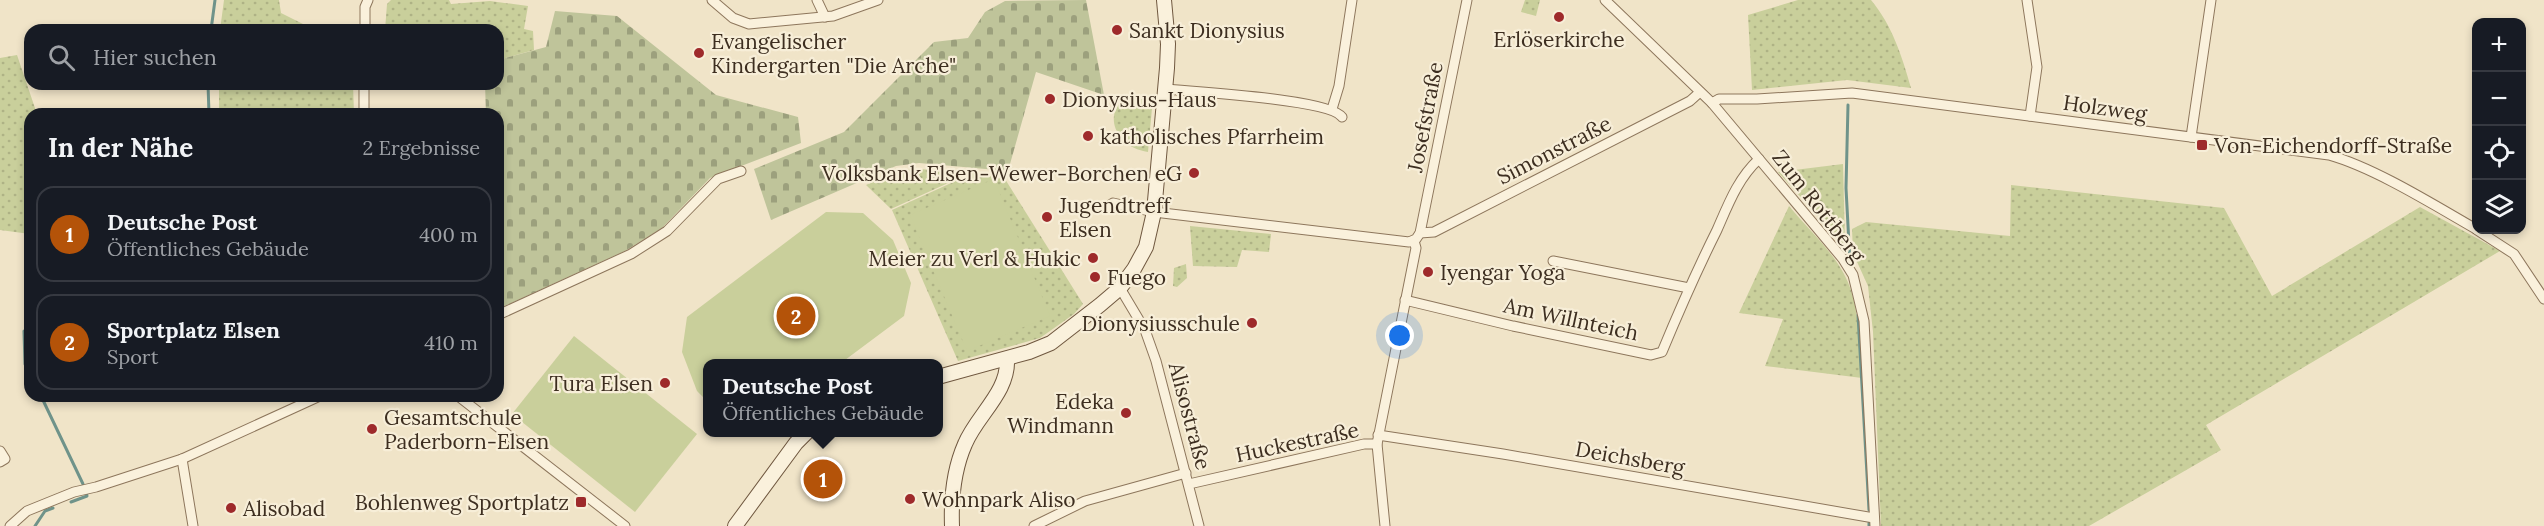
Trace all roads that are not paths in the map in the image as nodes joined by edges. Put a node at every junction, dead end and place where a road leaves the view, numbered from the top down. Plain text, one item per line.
1 (368, 0) edge
2 (712, 0) edge
3 (817, 0) edge
4 (878, 0) edge
5 (1164, 0) edge
6 (1352, 0) edge
7 (1467, 0) edge
8 (1605, 0) edge
9 (2027, 0) edge
10 (2211, 0) edge
11 (825, 17) junction
12 (365, 24) edge
13 (1166, 89) junction
14 (364, 90) edge
15 (1700, 92) junction
16 (1712, 103) junction
17 (364, 108) edge
18 (1332, 109) junction
19 (2030, 116) junction
20 (1342, 117) dead end
21 (2191, 137) junction
22 (1760, 159) junction
23 (741, 171) dead end
24 (1107, 207) dead end
25 (1154, 212) junction
26 (2472, 226) edge
27 (2484, 234) edge
28 (1417, 238) junction
29 (1553, 261) dead end
30 (1120, 288) junction
31 (1689, 288) junction
32 (2544, 299) edge
33 (1405, 300) junction
34 (504, 312) edge
35 (1007, 359) junction
36 (943, 376) edge
37 (307, 402) edge
38 (466, 402) edge
39 (803, 437) edge
40 (1378, 440) junction
41 (0, 451) edge
42 (182, 459) junction
43 (0, 462) edge
44 (1186, 473) junction
45 (1189, 484) junction
46 (1874, 522) edge
47 (10, 526) edge
48 (193, 526) edge
49 (625, 526) edge
50 (735, 526) edge
51 (952, 526) edge
52 (1034, 526) edge
53 (1199, 526) edge
54 (1385, 526) edge

1 - 12 street
2 - 11 street
3 - 11 street
4 - 11 street
5 - 13 street
6 - 18 street
7 - 28 street, Josefstraße
8 - 15 street, Zum Rottberg
9 - 19 street
10 - 21 street
13 - 18 street
13 - 25 street
14 - 17 street
15 - 16 street, Zum Rottberg
15 - 28 street, Simonstraße
16 - 19 street, Holzweg
16 - 22 street, Zum Rottberg
18 - 20 street
19 - 21 street, Holzweg
21 - 26 street, Holzweg
22 - 31 street, Am Willnteich
22 - 46 street, Zum Rottberg
23 - 34 street
24 - 25 street, Simonstraße
25 - 28 street, Simonstraße
25 - 30 street
27 - 32 street, Holzweg
28 - 33 street, Josefstraße
29 - 31 street
30 - 35 street
30 - 44 street, Alisostraße
31 - 33 street, Am Willnteich
33 - 40 street, Josefstraße
35 - 36 street
35 - 51 street
37 - 42 street
38 - 49 street
39 - 50 street
40 - 45 street, Huckestraße
40 - 46 street, Deichsberg
40 - 54 street, Josefstraße
41 - 43 street
42 - 47 street
42 - 48 street
44 - 45 street, Alisostraße
44 - 52 street
45 - 53 street, Alisostraße

